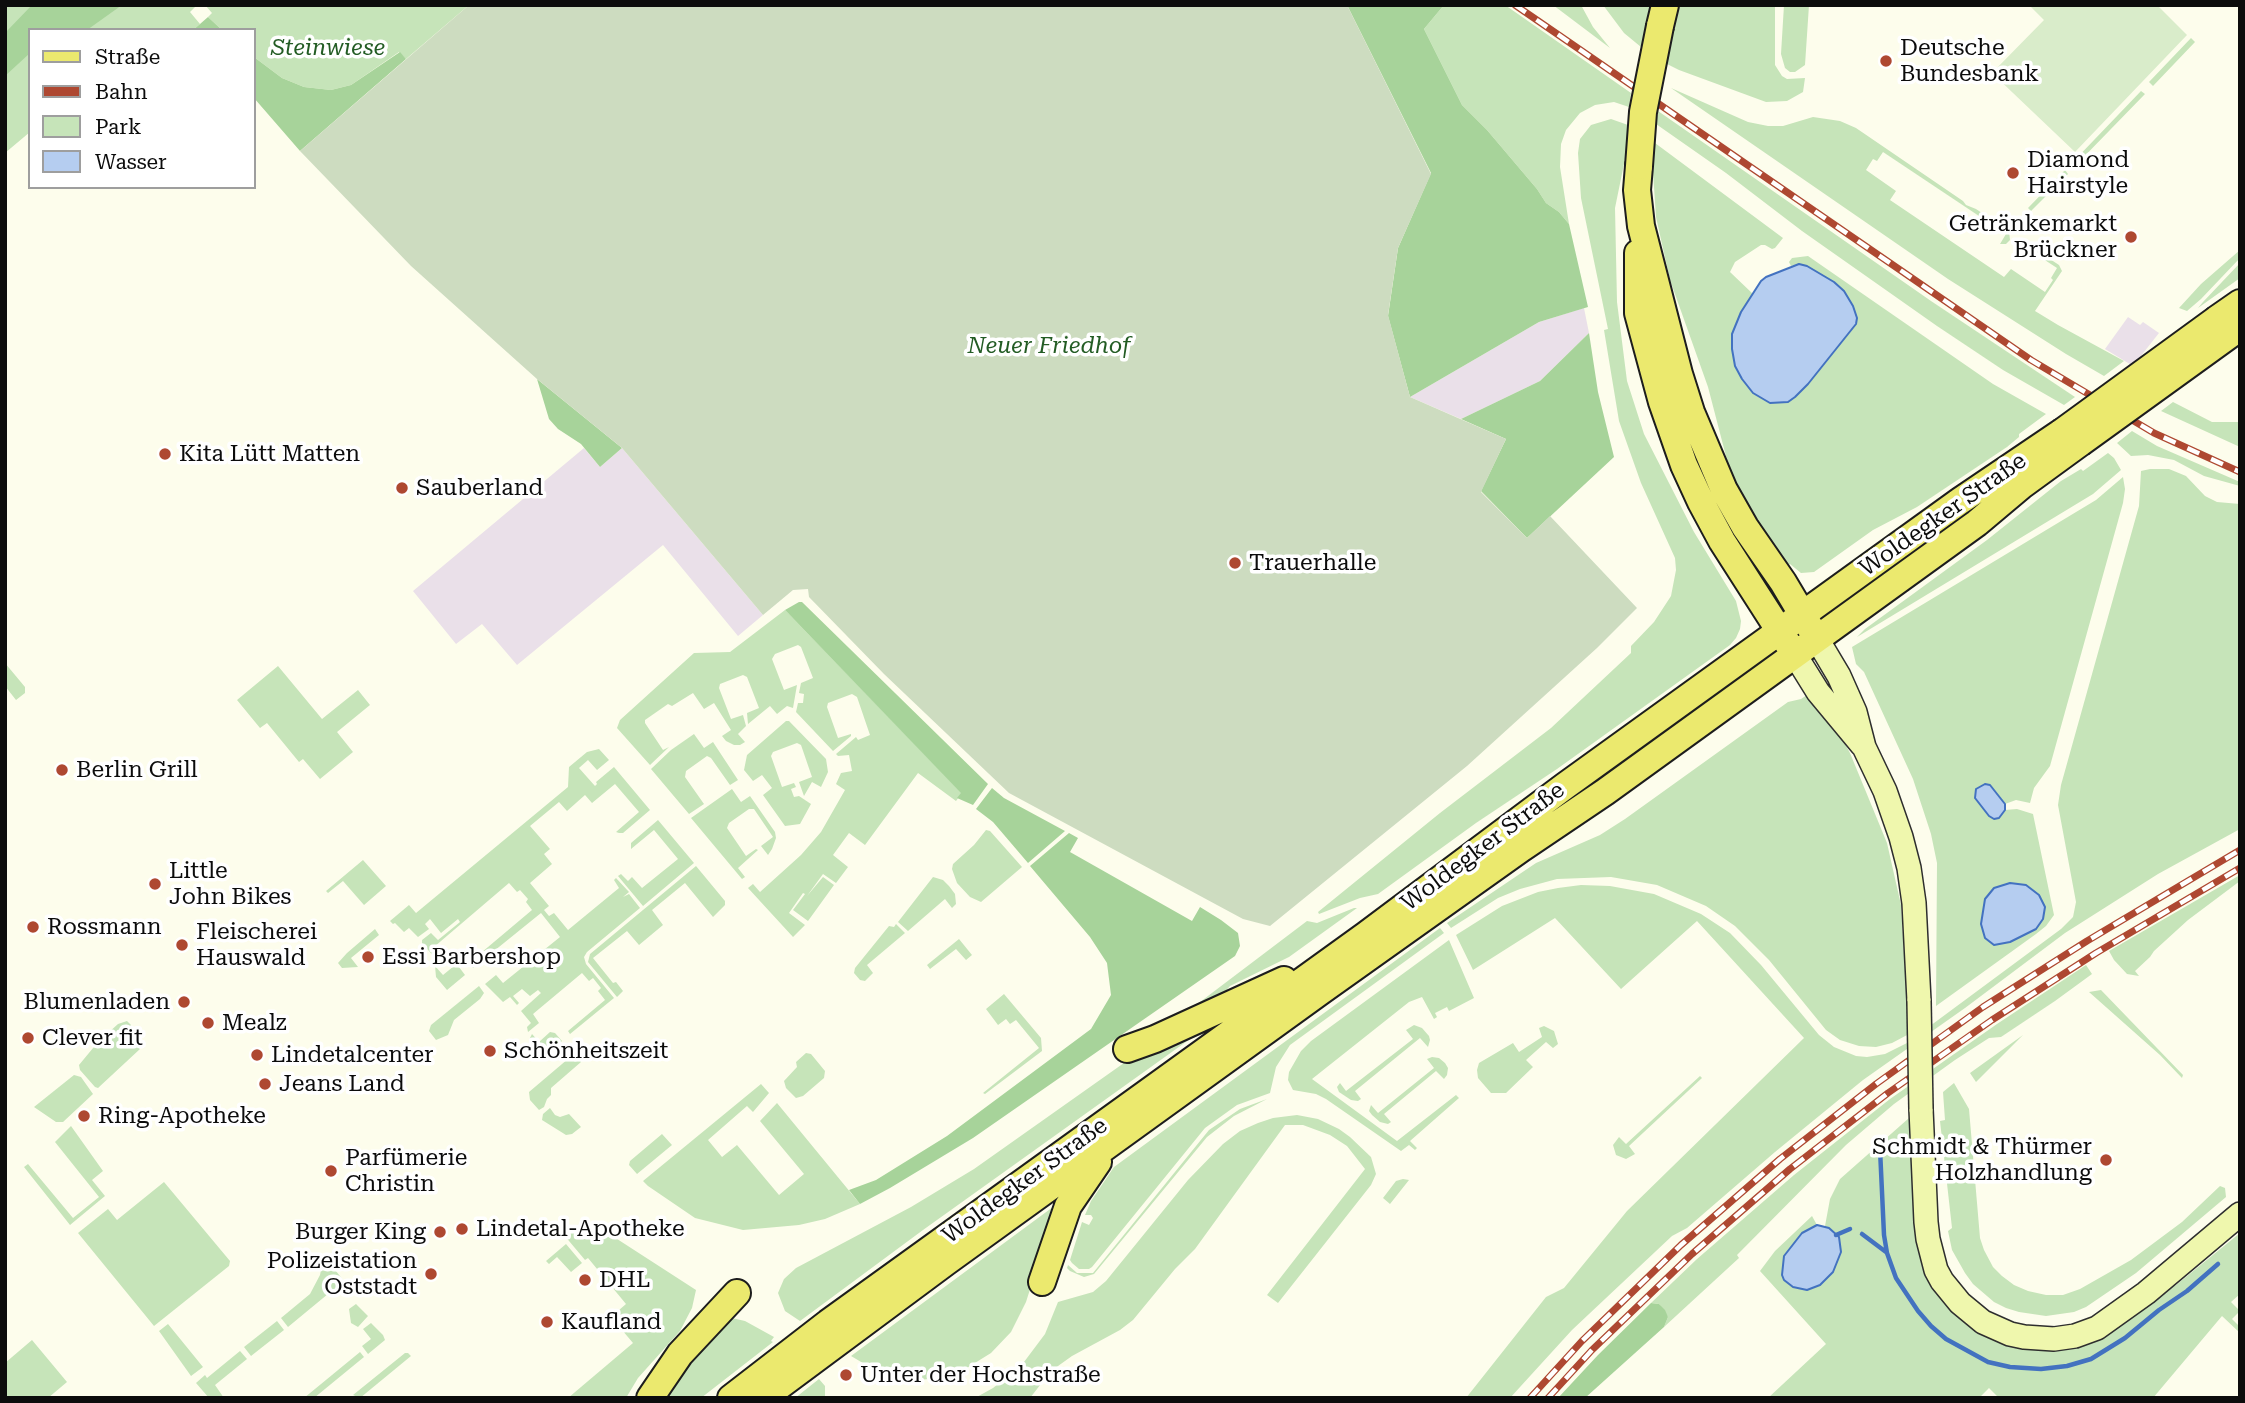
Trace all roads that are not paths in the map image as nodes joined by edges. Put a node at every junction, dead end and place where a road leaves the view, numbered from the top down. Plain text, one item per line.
1 (1663, 16) edge
2 (1641, 226) junction
3 (2240, 303) edge
4 (2231, 326) edge
5 (2071, 437) junction
6 (1802, 615) junction
7 (1780, 631) junction
8 (1817, 639) junction
9 (1795, 655) junction
10 (1864, 747) junction
11 (1342, 952) junction
12 (1127, 1049) dead end
13 (1111, 1144) junction
14 (2240, 1214) edge
15 (1042, 1282) dead end
16 (737, 1293) dead end
17 (836, 1330) junction
18 (793, 1362) junction
19 (650, 1398) edge
20 (732, 1398) edge
21 (763, 1398) edge

1 - 2 main road, bridge
2 - 6 main road
2 - 7 main road
3 - 4 main road, Woldegker Straße
4 - 5 main road, Woldegker Straße, bridge
5 - 6 main road, Woldegker Straße
5 - 8 main road, Woldegker Straße
6 - 7 main road, Woldegker Straße
6 - 8 main road
7 - 9 main road
7 - 11 main road, Woldegker Straße
8 - 9 main road, Woldegker Straße
8 - 10 main road
9 - 10 main road
9 - 13 main road, Woldegker Straße
10 - 14 main road, bridge
11 - 12 main road
11 - 17 main road, Woldegker Straße
13 - 15 main road
13 - 17 main road, Woldegker Straße
16 - 19 main road
17 - 18 main road, Woldegker Straße
18 - 20 main road, Woldegker Straße
18 - 21 main road, Woldegker Straße

